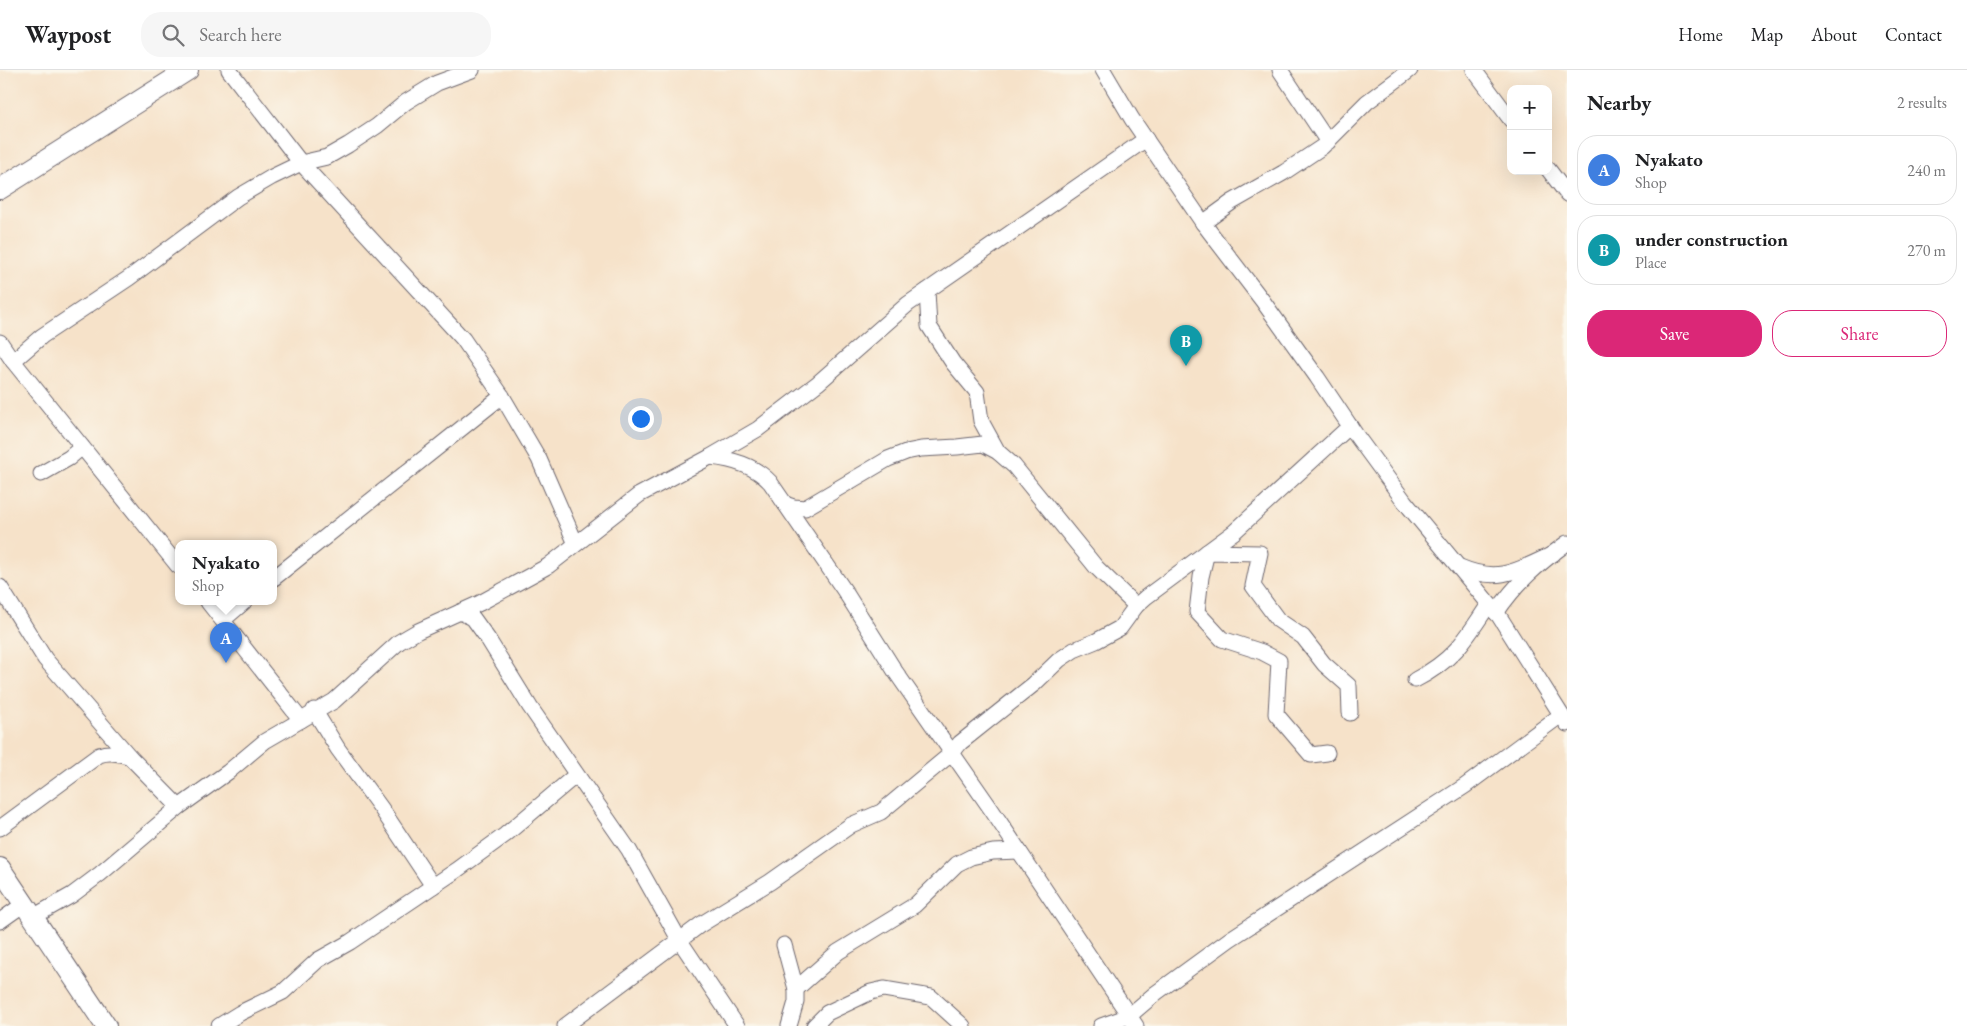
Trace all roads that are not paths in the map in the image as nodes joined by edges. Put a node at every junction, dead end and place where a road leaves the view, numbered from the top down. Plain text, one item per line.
1 (188, 70) edge
2 (229, 70) edge
3 (472, 70) edge
4 (1103, 70) edge
5 (1280, 70) edge
6 (1410, 70) edge
7 (1474, 70) edge
8 (1507, 115) edge
9 (1146, 139) junction
10 (1328, 142) junction
11 (301, 163) junction
12 (1552, 175) edge
13 (0, 189) edge
14 (1567, 194) edge
15 (1203, 223) junction
16 (927, 291) junction
17 (5, 353) edge
18 (502, 396) junction
19 (1350, 426) junction
20 (82, 447) junction
21 (998, 452) junction
22 (710, 457) junction
23 (41, 474) dead end
24 (786, 504) junction
25 (1567, 543) edge
26 (576, 544) junction
27 (1208, 552) junction
28 (1553, 554) junction
29 (175, 562) edge
30 (1459, 567) junction
31 (277, 576) edge
32 (0, 587) edge
33 (210, 605) edge
34 (240, 605) edge
35 (1136, 606) junction
36 (1492, 608) junction
37 (460, 612) junction
38 (223, 620) junction
39 (1415, 680) dead end
40 (314, 710) junction
41 (1350, 713) dead end
42 (1564, 715) edge
43 (301, 720) junction
44 (952, 752) junction
45 (1327, 754) dead end
46 (129, 756) junction
47 (576, 775) junction
48 (179, 807) junction
49 (0, 828) edge
50 (1019, 851) junction
51 (0, 868) edge
52 (433, 886) junction
53 (29, 911) junction
54 (0, 921) edge
55 (680, 941) junction
56 (784, 945) dead end
57 (796, 989) junction
58 (1133, 1021) edge
59 (106, 1026) edge
60 (219, 1026) edge
61 (564, 1026) edge
62 (737, 1026) edge
63 (789, 1026) edge
64 (814, 1026) edge
65 (963, 1026) edge
66 (1101, 1026) edge

1 - 13 street
2 - 11 street
3 - 11 street
4 - 9 street
5 - 10 street
6 - 10 street
7 - 8 street
9 - 15 street
9 - 16 street
10 - 15 street
11 - 17 street
11 - 18 street
12 - 14 street
15 - 19 street
16 - 21 street
16 - 22 street
17 - 20 street
18 - 26 street
18 - 31 street
19 - 27 street
19 - 30 street
20 - 23 street
20 - 29 street
21 - 24 street
21 - 35 street
22 - 24 street
22 - 26 street
24 - 44 street
25 - 28 street
26 - 37 street
27 - 35 street
27 - 41 street
27 - 45 street
28 - 30 street
28 - 36 street
30 - 36 street
32 - 46 street
33 - 38 street
34 - 38 street
35 - 44 street
36 - 39 street
36 - 42 street
37 - 40 street
37 - 47 street
38 - 43 street
40 - 43 street
40 - 52 street
42 - 58 street
43 - 48 street
44 - 50 street
44 - 55 street
46 - 48 street
46 - 49 street
47 - 52 street
47 - 55 street
48 - 53 street
50 - 57 street
50 - 58 street
51 - 53 street
52 - 60 street
53 - 54 street
53 - 59 street
55 - 61 street
55 - 62 street
56 - 57 street
57 - 63 street
58 - 66 street
64 - 65 street

